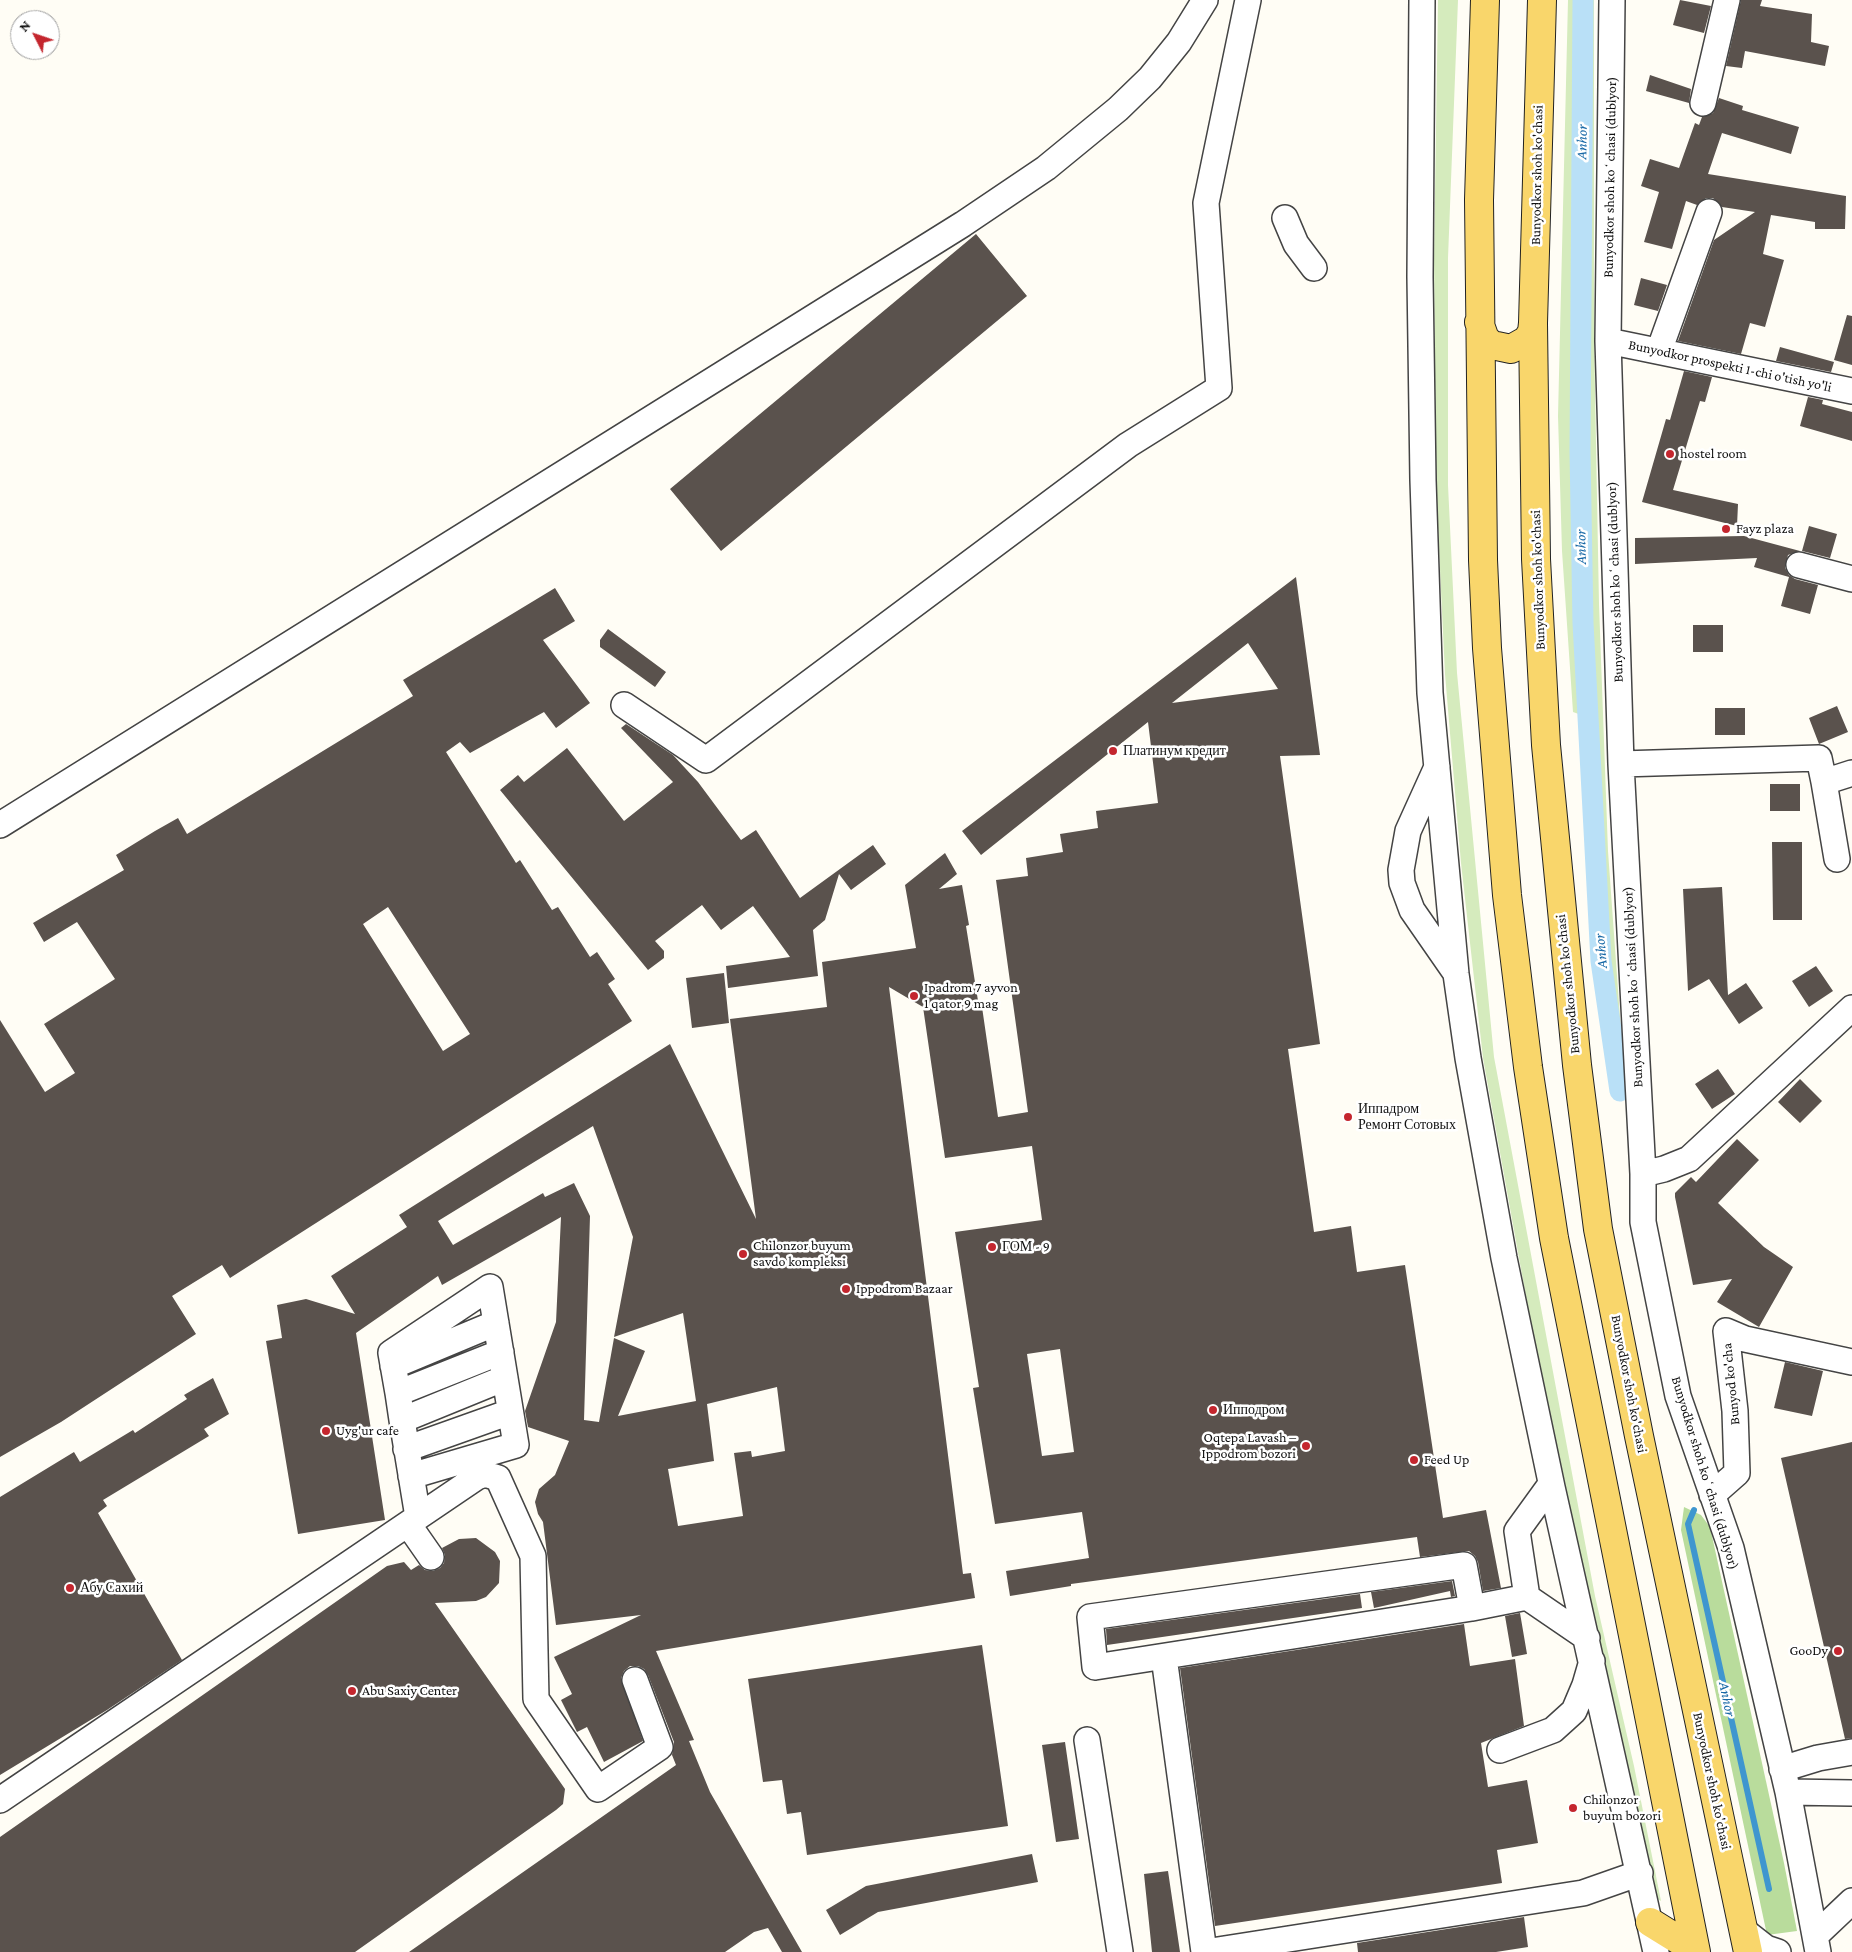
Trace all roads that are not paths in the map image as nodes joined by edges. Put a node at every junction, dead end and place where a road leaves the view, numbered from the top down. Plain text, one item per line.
1 (1204, 0) edge
2 (1248, 0) edge
3 (1422, 0) edge
4 (1486, 0) edge
5 (1542, 0) edge
6 (1612, 0) edge
7 (1727, 0) edge
8 (1703, 103) dead end
9 (1709, 212) dead end
10 (1285, 218) dead end
11 (1314, 268) dead end
12 (1479, 322) junction
13 (1533, 323) junction
14 (1608, 341) junction
15 (1659, 351) junction
16 (1852, 391) edge
17 (1798, 565) dead end
18 (1852, 579) edge
19 (624, 705) dead end
20 (1621, 764) junction
21 (1436, 767) junction
22 (1852, 773) edge
23 (1824, 782) junction
24 (0, 825) edge
25 (1836, 859) dead end
26 (1456, 974) junction
27 (1852, 1008) edge
28 (1643, 1174) junction
29 (496, 1323) junction
30 (501, 1352) junction
31 (1852, 1362) edge
32 (393, 1366) junction
33 (505, 1378) junction
34 (398, 1393) junction
35 (510, 1412) junction
36 (402, 1420) junction
37 (406, 1449) junction
38 (411, 1476) junction
39 (1551, 1484) junction
40 (1712, 1495) junction
41 (413, 1521) junction
42 (431, 1557) dead end
43 (1528, 1597) junction
44 (1472, 1608) junction
45 (1589, 1650) junction
46 (1164, 1656) junction
47 (635, 1680) dead end
48 (1087, 1740) dead end
49 (1500, 1750) dead end
50 (1852, 1752) edge
51 (1785, 1781) junction
52 (1852, 1793) edge
53 (0, 1800) edge
54 (1640, 1873) junction
55 (1852, 1901) edge
56 (1650, 1922) junction
57 (1746, 1941) edge
58 (1817, 1944) edge
59 (1696, 1951) edge
60 (1120, 1952) edge
61 (1205, 1952) edge
62 (1656, 1952) edge
63 (1778, 1952) edge

1 - 24 street
2 - 19 street
3 - 21 street
4 - 12 main road
5 - 13 main road, Bunyodkor shoh ko'chasi
6 - 14 street, Bunyodkor shoh koʻchasi (dublyor)
7 - 8 street
9 - 15 street
10 - 11 street
12 - 13 main road
12 - 59 main road
13 - 57 main road, Bunyodkor shoh ko'chasi
14 - 15 street, Bunyodkor prospekti 1-chi o'tish yo'li
14 - 20 street, Bunyodkor shoh koʻchasi (dublyor)
15 - 16 street, Bunyodkor prospekti 1-chi o'tish yo'li
17 - 18 street
20 - 23 street
20 - 28 street, Bunyodkor shoh koʻchasi (dublyor)
21 - 26 street
21 - 26 street
22 - 23 street
23 - 25 street
26 - 39 street
27 - 28 street
28 - 40 street, Bunyodkor shoh koʻchasi (dublyor)
29 - 30 street
29 - 32 street
29 - 32 street
30 - 33 street
30 - 34 street
31 - 40 street, Bunyod ko'cha
32 - 34 street
33 - 35 street
33 - 36 street
34 - 36 street
35 - 37 street
35 - 38 street
36 - 37 street
37 - 38 street
38 - 41 street
39 - 43 street
39 - 45 street
40 - 51 street, Bunyodkor shoh koʻchasi (dublyor)
41 - 42 street
41 - 47 street
41 - 53 street
43 - 44 street
43 - 45 street
44 - 46 street
44 - 46 street
45 - 49 street
45 - 54 street
46 - 61 street
48 - 60 street
50 - 51 street
51 - 52 street
51 - 58 street, Bunyodkor shoh koʻchasi (dublyor)
54 - 56 street
54 - 61 street
55 - 58 street
56 - 59 main road
56 - 62 street
57 - 63 street

